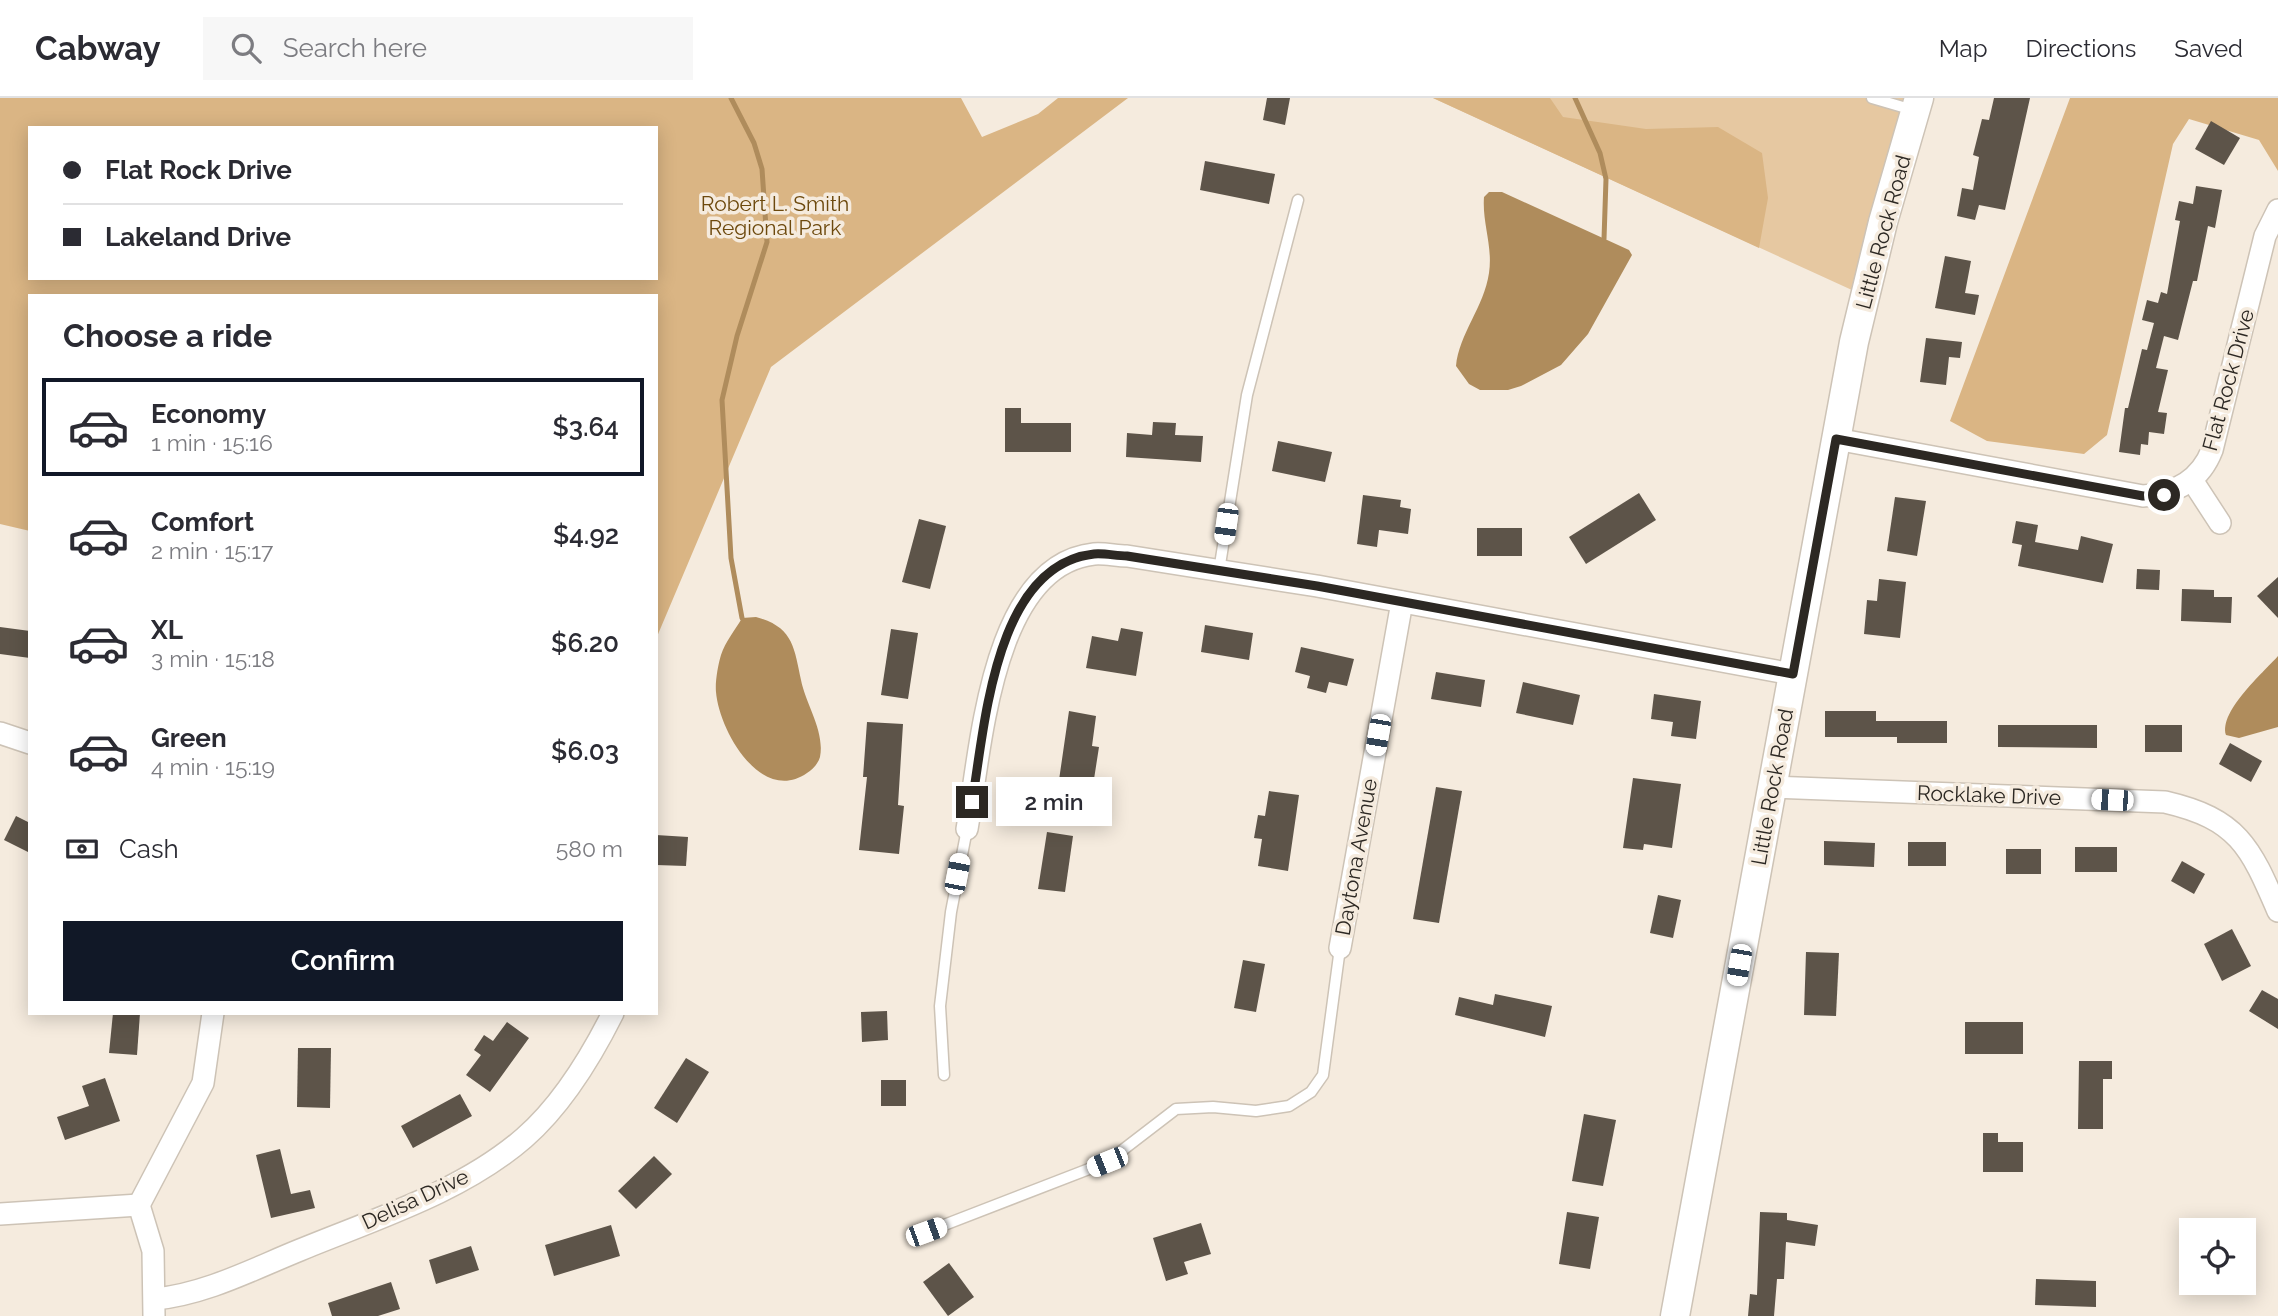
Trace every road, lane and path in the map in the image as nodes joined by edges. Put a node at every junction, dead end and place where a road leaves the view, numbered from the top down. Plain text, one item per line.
1 (1872, 98) edge
2 (1917, 105) edge
3 (1298, 200) dead end
4 (2278, 210) edge
5 (1836, 439) junction
6 (2192, 480) junction
7 (2220, 523) dead end
8 (1219, 571) junction
9 (1402, 602) junction
10 (1793, 674) junction
11 (0, 733) edge
12 (28, 742) edge
13 (1772, 787) junction
14 (967, 829) joint
15 (2278, 911) edge
16 (1340, 948) joint
17 (213, 1015) edge
18 (612, 1015) edge
19 (944, 1075) dead end
20 (139, 1205) junction
21 (0, 1214) edge
22 (926, 1232) dead end
23 (154, 1308) edge
24 (1675, 1316) edge

1 - 2 lane
2 - 5 main road, Little Rock Road
3 - 8 lane
4 - 6 street, Flat Rock Drive
5 - 6 street
5 - 10 main road, Little Rock Road
6 - 7 street
8 - 9 street
8 - 14 street
9 - 10 street
9 - 16 street, Daytona Avenue
10 - 13 main road, Little Rock Road
11 - 12 street
13 - 15 street, Rocklake Drive
13 - 24 main road, Little Rock Road
14 - 19 lane
16 - 22 lane
17 - 20 street
18 - 23 street, Delisa Drive
20 - 21 street
20 - 23 street

